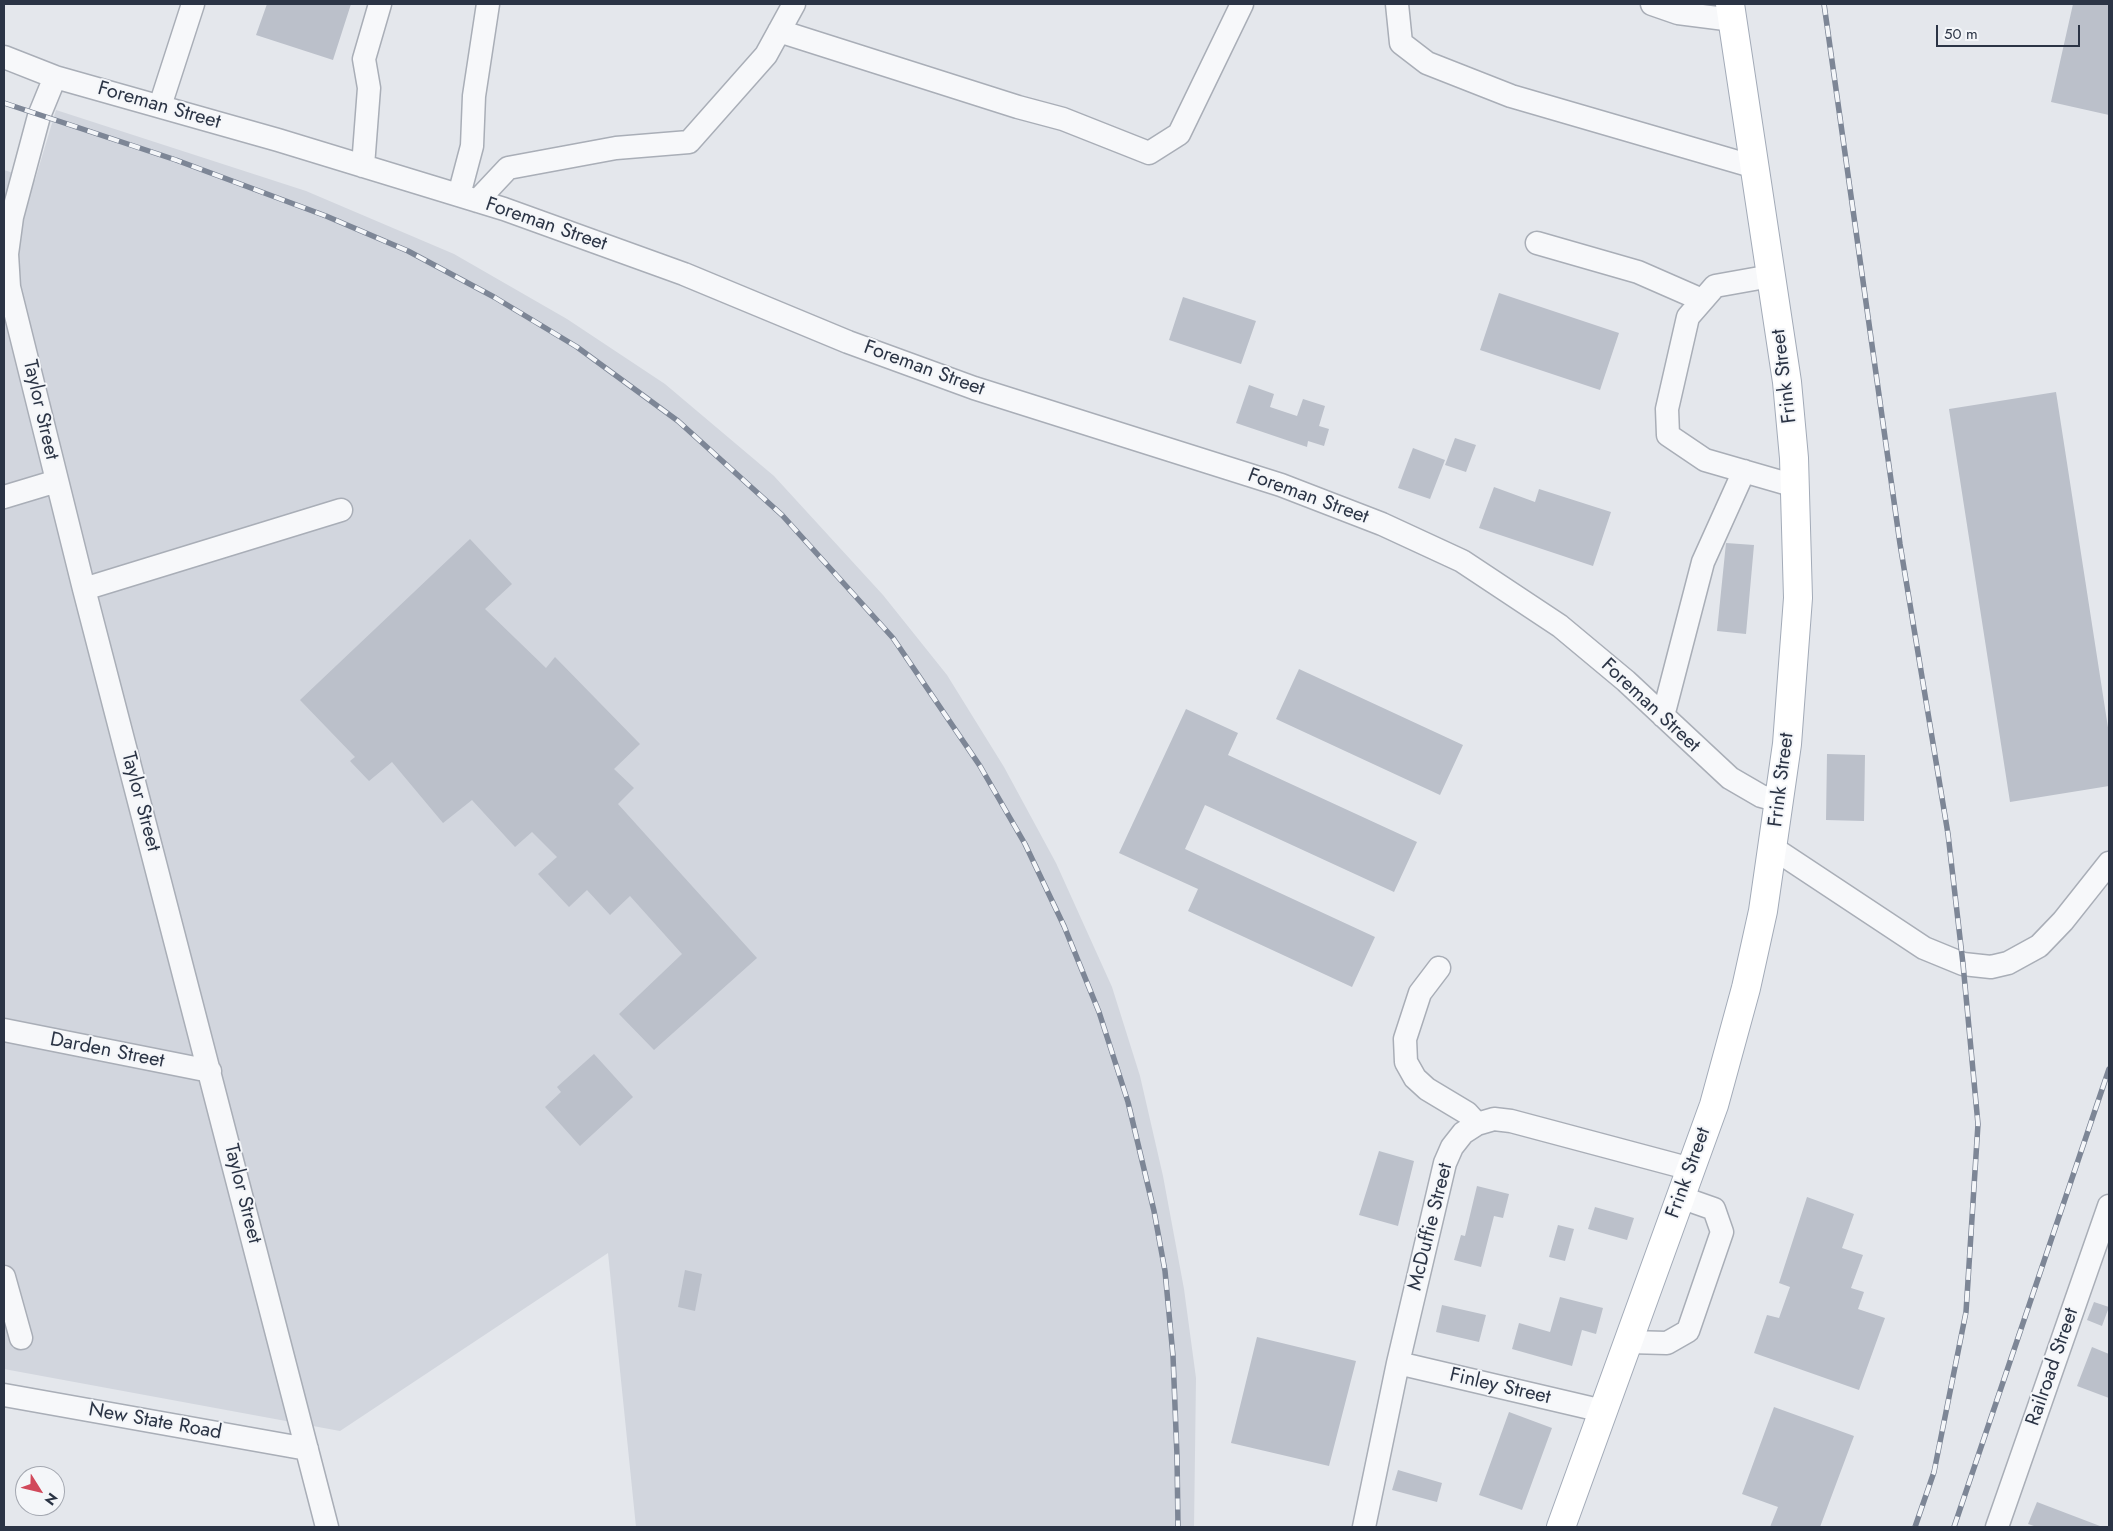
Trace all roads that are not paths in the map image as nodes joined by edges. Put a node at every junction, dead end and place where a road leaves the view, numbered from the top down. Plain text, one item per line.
1 (193, 4) edge
2 (380, 4) edge
3 (488, 4) edge
4 (794, 4) edge
5 (1242, 4) edge
6 (1397, 4) edge
7 (1652, 4) edge
8 (1732, 12) edge
9 (779, 31) junction
10 (4, 57) edge
11 (55, 77) junction
12 (160, 106) junction
13 (363, 166) junction
14 (1755, 167) junction
15 (468, 198) junction
16 (1537, 243) dead end
17 (5, 253) edge
18 (1772, 276) junction
19 (1702, 300) junction
20 (1744, 471) junction
21 (57, 481) junction
22 (1794, 486) junction
23 (4, 497) edge
24 (341, 510) dead end
25 (84, 589) junction
26 (1663, 716) junction
27 (1779, 801) junction
28 (1773, 848) junction
29 (2109, 862) edge
30 (1439, 968) dead end
31 (4, 1030) edge
32 (210, 1071) junction
33 (1477, 1124) junction
34 (1691, 1169) junction
35 (1680, 1197) junction
36 (2109, 1206) edge
37 (4, 1277) edge
38 (21, 1338) dead end
39 (1628, 1342) junction
40 (1398, 1363) junction
41 (4, 1395) edge
42 (1602, 1410) junction
43 (307, 1449) junction
44 (327, 1527) edge
45 (1364, 1527) edge
46 (1561, 1527) edge
47 (1997, 1527) edge

1 - 12 street
2 - 13 street
3 - 15 street
4 - 9 street
5 - 9 street
6 - 14 street
7 - 8 street
8 - 14 main road, Frink Street
9 - 15 street
10 - 11 street, Foreman Street
11 - 12 street, Foreman Street
11 - 17 street, Taylor Street
12 - 13 street, Foreman Street
13 - 15 street, Foreman Street
14 - 18 main road, Frink Street
15 - 26 street, Foreman Street
16 - 19 street
17 - 21 street, Taylor Street
18 - 19 street
18 - 22 main road, Frink Street
19 - 20 street
20 - 22 street
20 - 26 street
21 - 23 street
21 - 25 street, Taylor Street
22 - 27 main road, Frink Street
24 - 25 street
25 - 32 street, Taylor Street
26 - 27 street, Foreman Street
27 - 28 main road, Frink Street
28 - 29 street
28 - 34 main road, Frink Street
30 - 33 street
31 - 32 street, Darden Street
32 - 43 street, Taylor Street
33 - 34 street, McDuffie Street
33 - 40 street, McDuffie Street
34 - 35 main road, Frink Street
35 - 39 main road, Frink Street
35 - 39 street
36 - 47 street, Railroad Street
37 - 38 street
39 - 42 main road, Frink Street
40 - 42 street, Finley Street
40 - 45 street, McDuffie Street
41 - 43 street, New State Road
42 - 46 main road, Frink Street
43 - 44 street, Taylor Street

